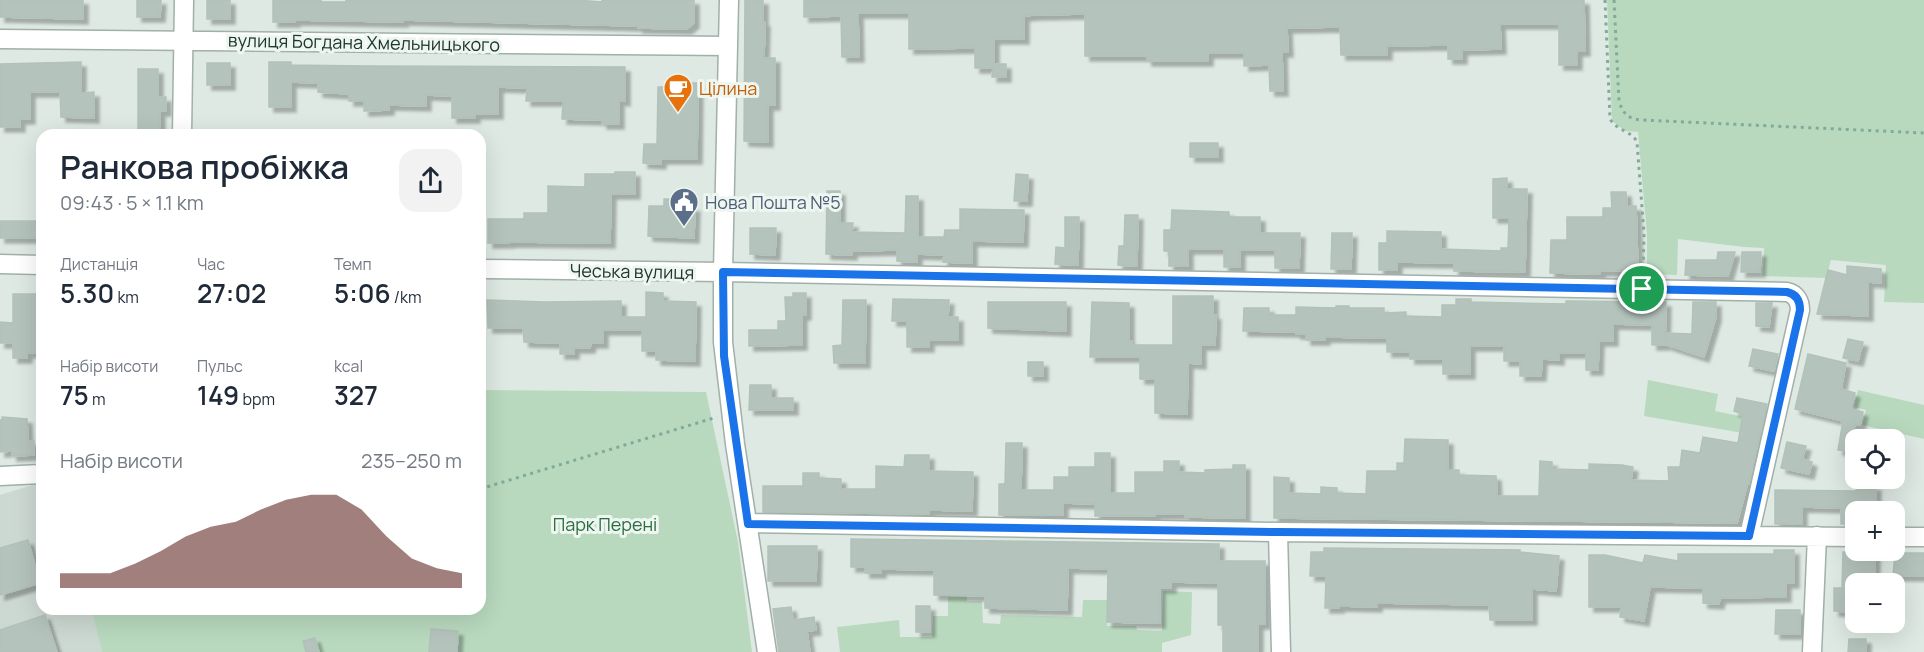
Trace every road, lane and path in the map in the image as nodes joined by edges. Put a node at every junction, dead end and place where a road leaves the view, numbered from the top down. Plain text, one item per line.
1 (184, 0) edge
2 (729, 0) edge
3 (1605, 0) edge
4 (1614, 0) edge
5 (0, 39) edge
6 (183, 40) junction
7 (728, 46) junction
8 (182, 129) edge
9 (1924, 133) edge
10 (0, 264) edge
11 (36, 265) edge
12 (486, 269) edge
13 (723, 272) junction
14 (1642, 289) junction
15 (731, 413) junction
16 (36, 474) edge
17 (0, 476) edge
18 (486, 487) edge
19 (748, 524) junction
20 (1278, 532) junction
21 (1749, 536) junction
22 (1817, 536) junction
23 (1845, 537) edge
24 (1905, 537) edge
25 (1924, 537) edge
26 (767, 652) edge
27 (1281, 652) edge
28 (1812, 652) edge

1 - 6 street
2 - 7 street
3 - 14 path
4 - 9 path
5 - 6 street, вулиця Богдана Хмельницького
6 - 7 street, вулиця Богдана Хмельницького
6 - 8 street
7 - 13 street
10 - 11 street
12 - 13 street, Чеська вулиця
13 - 14 street, Чеська вулиця
13 - 15 street
14 - 21 street, Чеська вулиця
15 - 18 path
15 - 19 street
16 - 17 street
19 - 20 street
19 - 26 street
20 - 21 street
20 - 27 street
21 - 22 street
22 - 23 street
22 - 28 street
24 - 25 street

